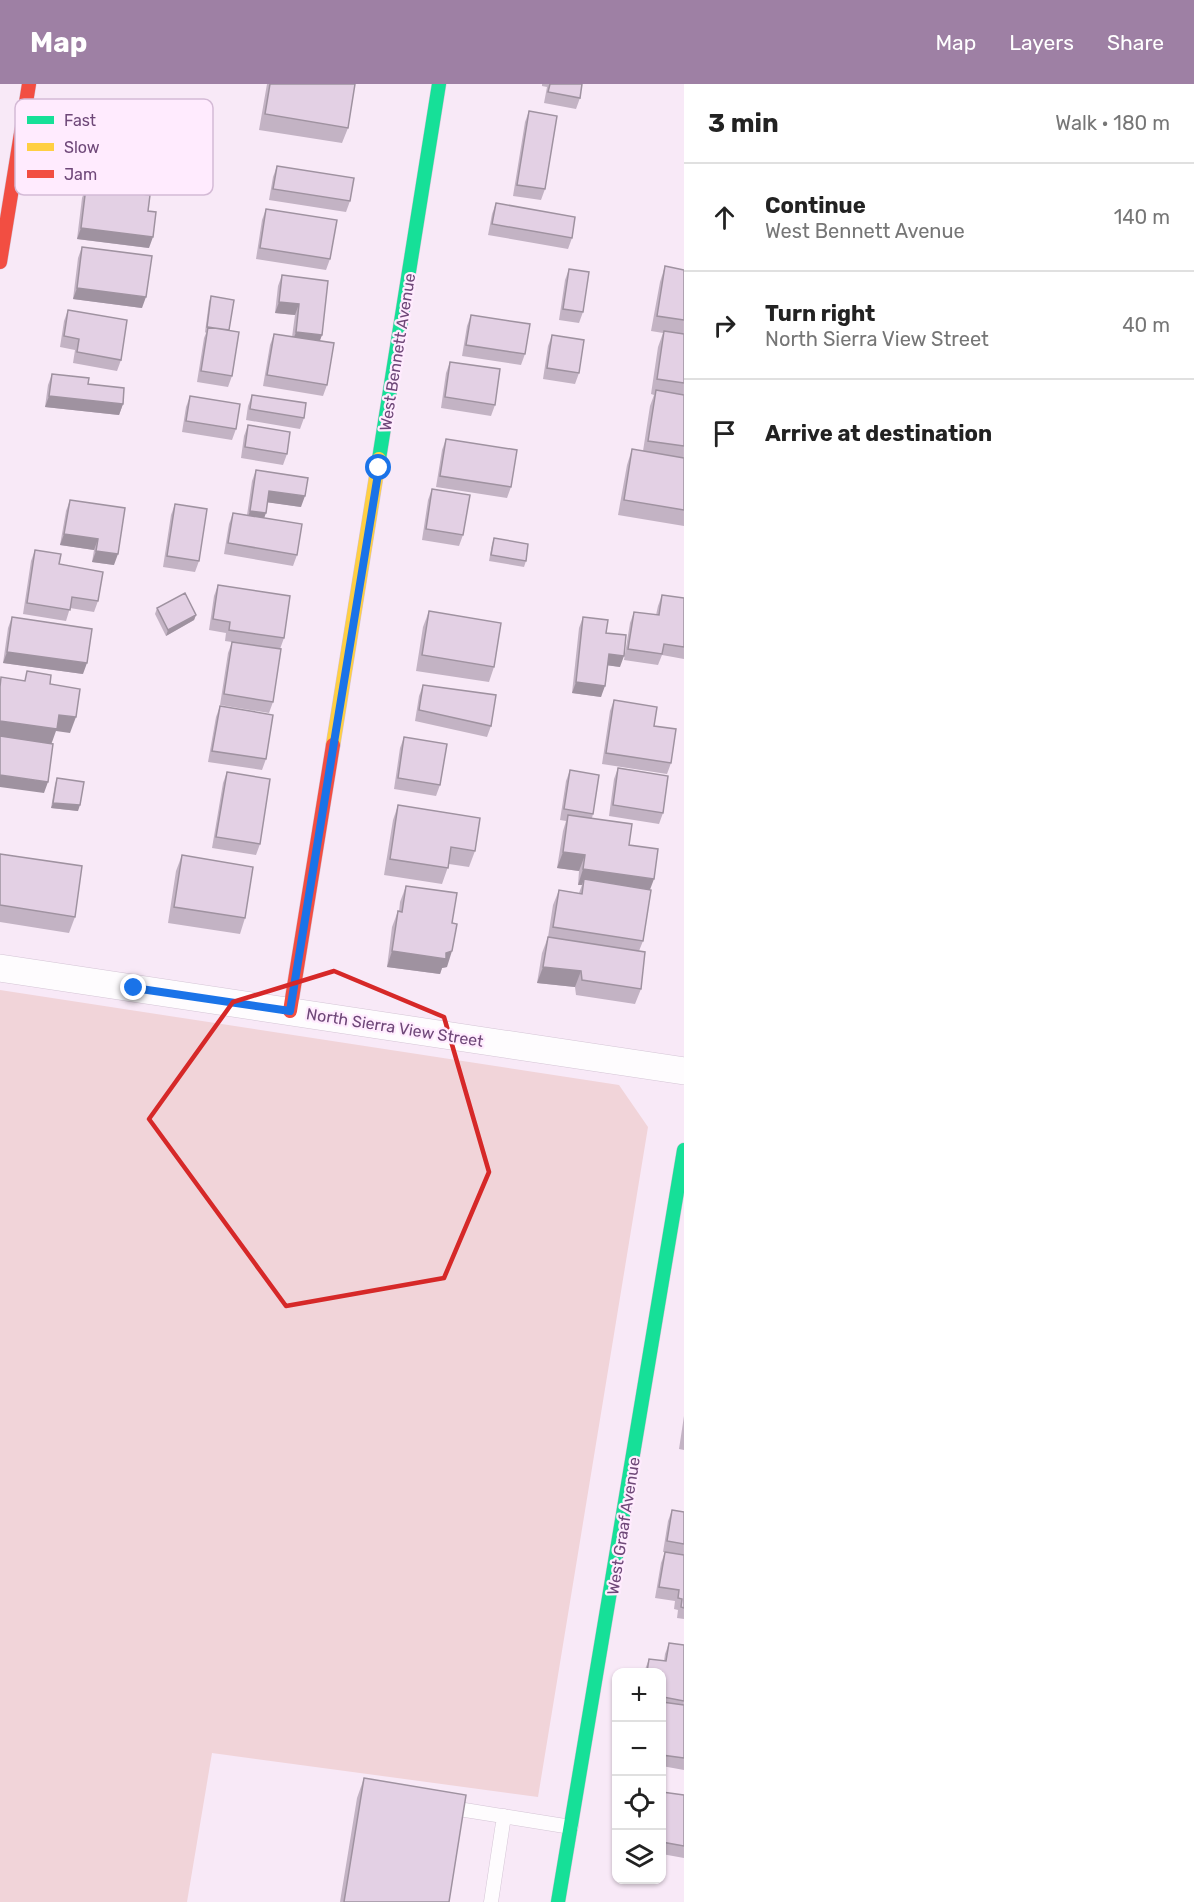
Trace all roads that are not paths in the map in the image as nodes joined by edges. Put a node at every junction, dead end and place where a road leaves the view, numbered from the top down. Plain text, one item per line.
1 (29, 84) edge
2 (439, 84) edge
3 (27, 99) edge
4 (15, 170) edge
5 (0, 262) edge
6 (0, 968) edge
7 (290, 1011) junction
8 (684, 1071) edge
9 (684, 1150) edge
10 (436, 1806) edge
11 (504, 1816) junction
12 (571, 1827) junction
13 (491, 1902) edge
14 (558, 1902) edge

1 - 3 street
2 - 7 street, West Bennett Avenue
4 - 5 street
6 - 7 street, North Sierra View Street
7 - 8 street, North Sierra View Street
9 - 12 street, West Graaf Avenue
10 - 11 lane
11 - 12 lane
11 - 13 lane
12 - 14 street, West Graaf Avenue

